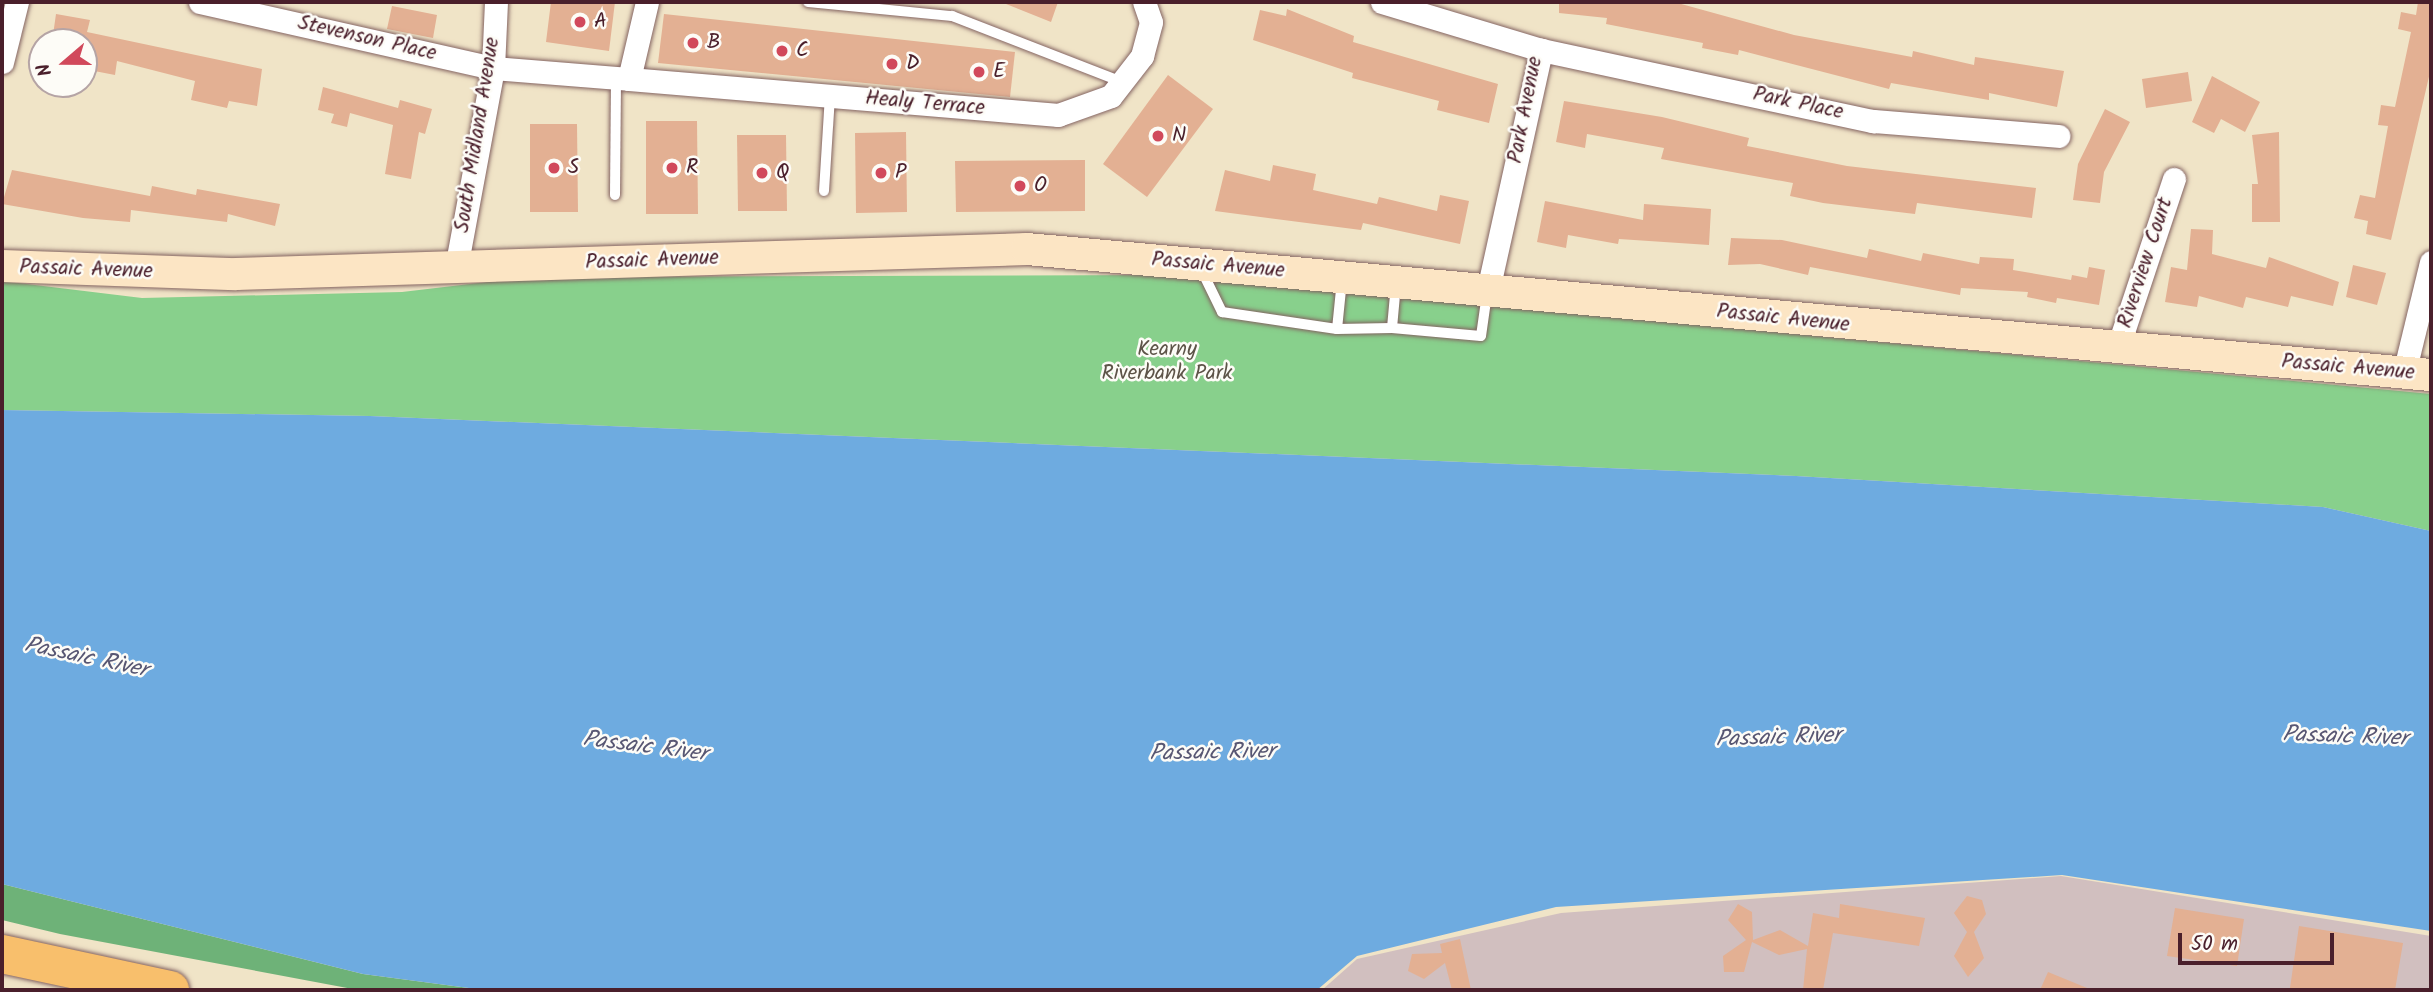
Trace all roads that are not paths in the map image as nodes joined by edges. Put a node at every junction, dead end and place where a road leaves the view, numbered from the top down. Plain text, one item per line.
1 (17, 2) edge
2 (200, 2) edge
3 (496, 2) edge
4 (647, 2) edge
5 (808, 2) edge
6 (1144, 2) edge
7 (1382, 2) edge
8 (1541, 50) junction
9 (2, 62) edge
10 (493, 68) junction
11 (623, 78) junction
12 (1122, 82) junction
13 (830, 96) junction
14 (2058, 136) dead end
15 (2174, 179) dead end
16 (824, 191) dead end
17 (615, 195) dead end
18 (2431, 262) edge
19 (1198, 264) junction
20 (2, 266) edge
21 (456, 268) junction
22 (1342, 277) junction
23 (1396, 281) junction
24 (1488, 290) junction
25 (1392, 328) junction
26 (1338, 329) junction
27 (2118, 347) junction
28 (2418, 374) edge
29 (2, 954) edge
30 (170, 990) edge

1 - 9 street
2 - 10 street, Stevenson Place
3 - 10 street, South Midland Avenue
4 - 11 street
5 - 12 lane
6 - 12 street, Healy Terrace
7 - 8 street, Park Avenue
8 - 14 street, Park Place
8 - 24 street, Park Avenue
10 - 11 street, Healy Terrace
10 - 21 street, South Midland Avenue
11 - 13 street, Healy Terrace
11 - 17 lane
12 - 13 street, Healy Terrace
13 - 16 lane
15 - 27 street, Riverview Court
18 - 28 street
19 - 21 main road, Passaic Avenue
19 - 22 main road, Passaic Avenue
19 - 26 lane
20 - 21 main road, Passaic Avenue
22 - 23 main road, Passaic Avenue
22 - 26 lane
23 - 24 main road, Passaic Avenue
23 - 25 lane
24 - 25 lane
24 - 27 main road, Passaic Avenue
25 - 26 lane
27 - 28 main road, Passaic Avenue
29 - 30 highway

